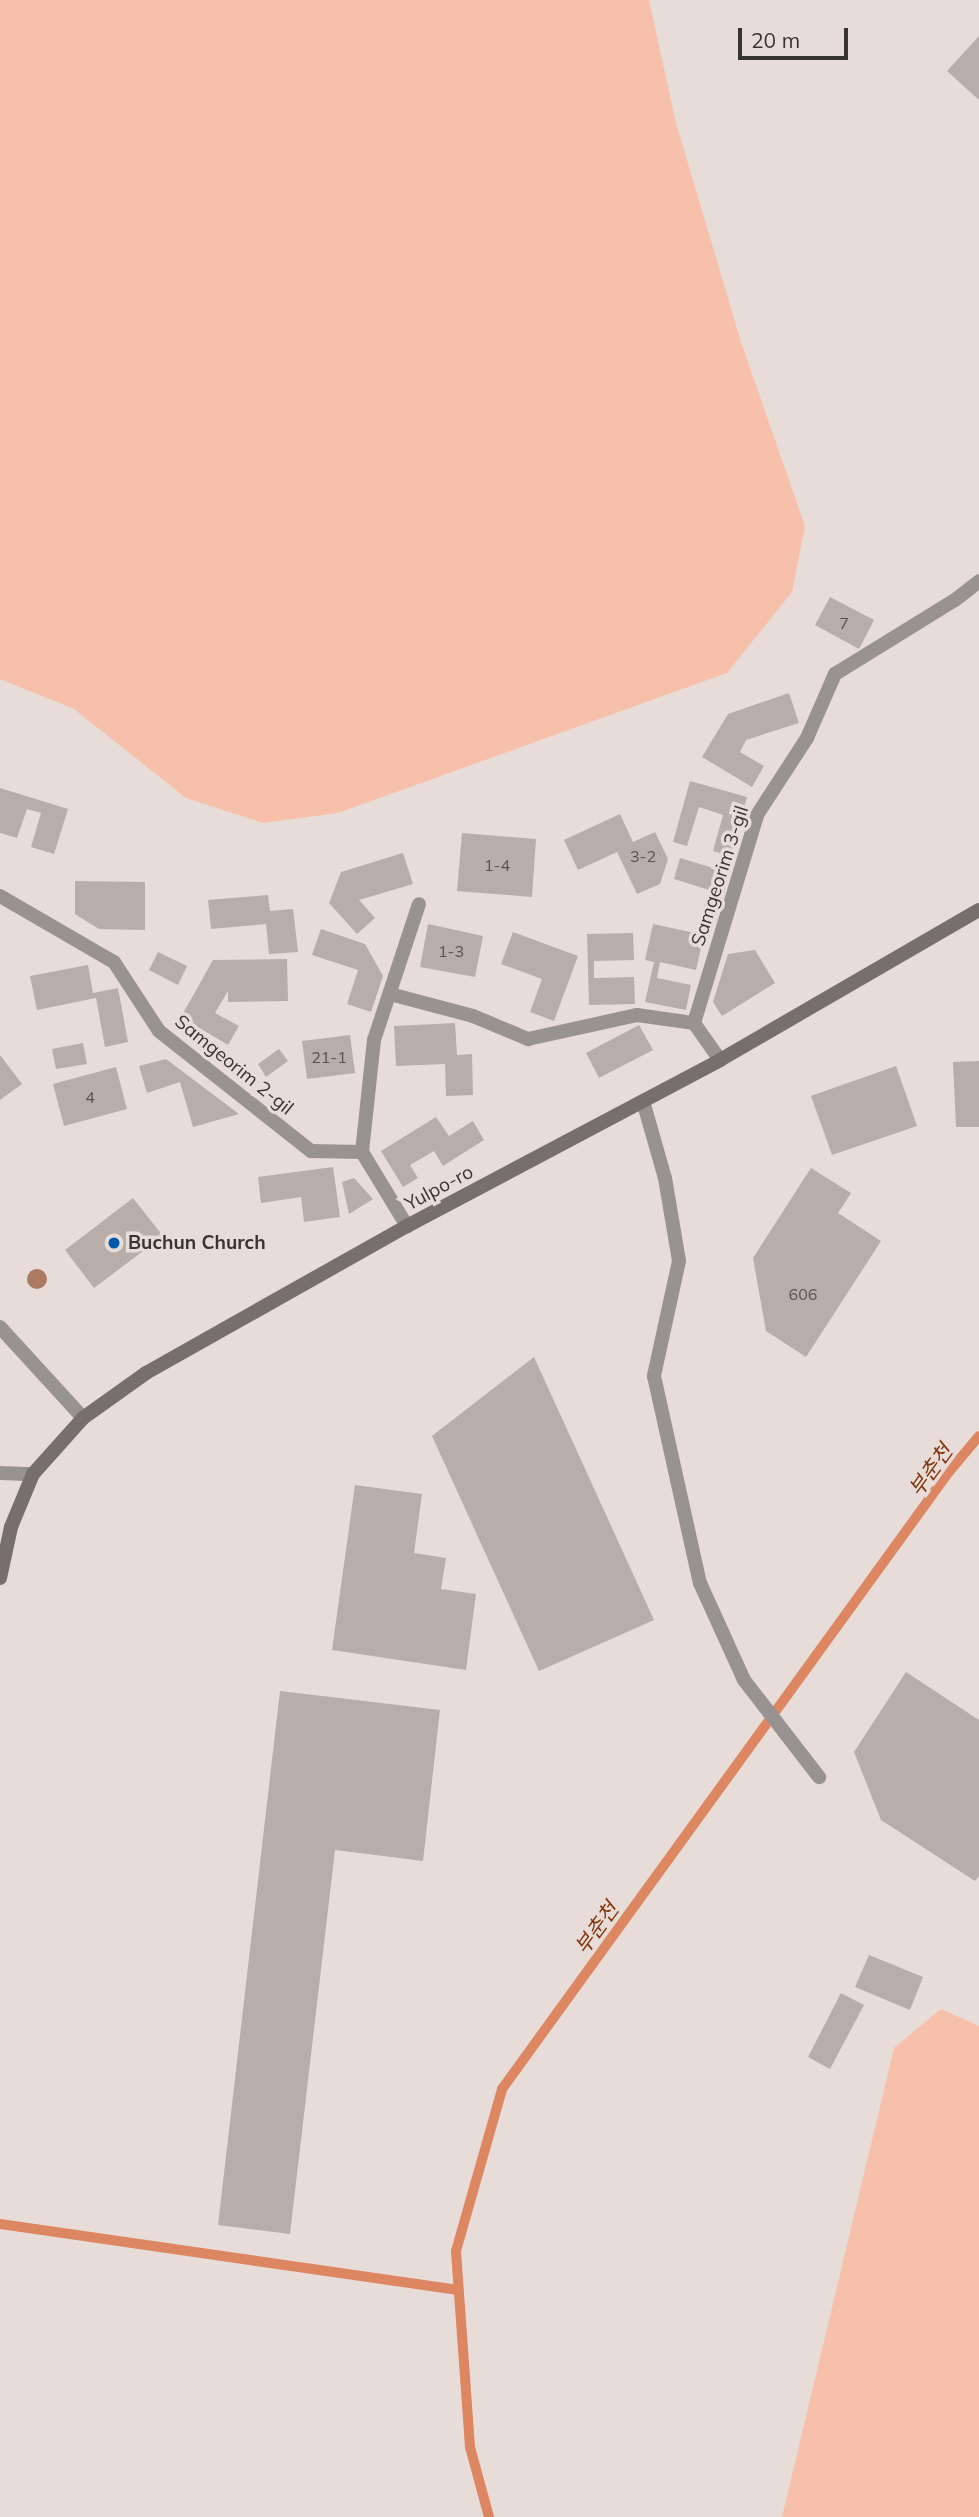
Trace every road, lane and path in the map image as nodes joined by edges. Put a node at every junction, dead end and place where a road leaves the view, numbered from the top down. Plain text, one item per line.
1 (979, 581) edge
2 (0, 896) edge
3 (419, 904) dead end
4 (979, 909) edge
5 (390, 994) junction
6 (694, 1023) junction
7 (720, 1060) junction
8 (643, 1101) junction
9 (362, 1152) junction
10 (407, 1226) junction
11 (0, 1327) edge
12 (83, 1418) junction
13 (0, 1473) edge
14 (33, 1474) junction
15 (0, 1578) edge
16 (819, 1777) dead end

1 - 6 street, Samgeorim 3-gil
2 - 9 street, Samgeorim 2-gil
3 - 5 street
4 - 7 street, Yulpo-ro
5 - 6 street
5 - 9 street
6 - 7 street
7 - 8 street, Yulpo-ro
8 - 10 street, Yulpo-ro
8 - 16 street
9 - 10 street
10 - 12 street, Yulpo-ro
11 - 12 street
12 - 14 street, Yulpo-ro
13 - 14 street
14 - 15 street, Yulpo-ro

